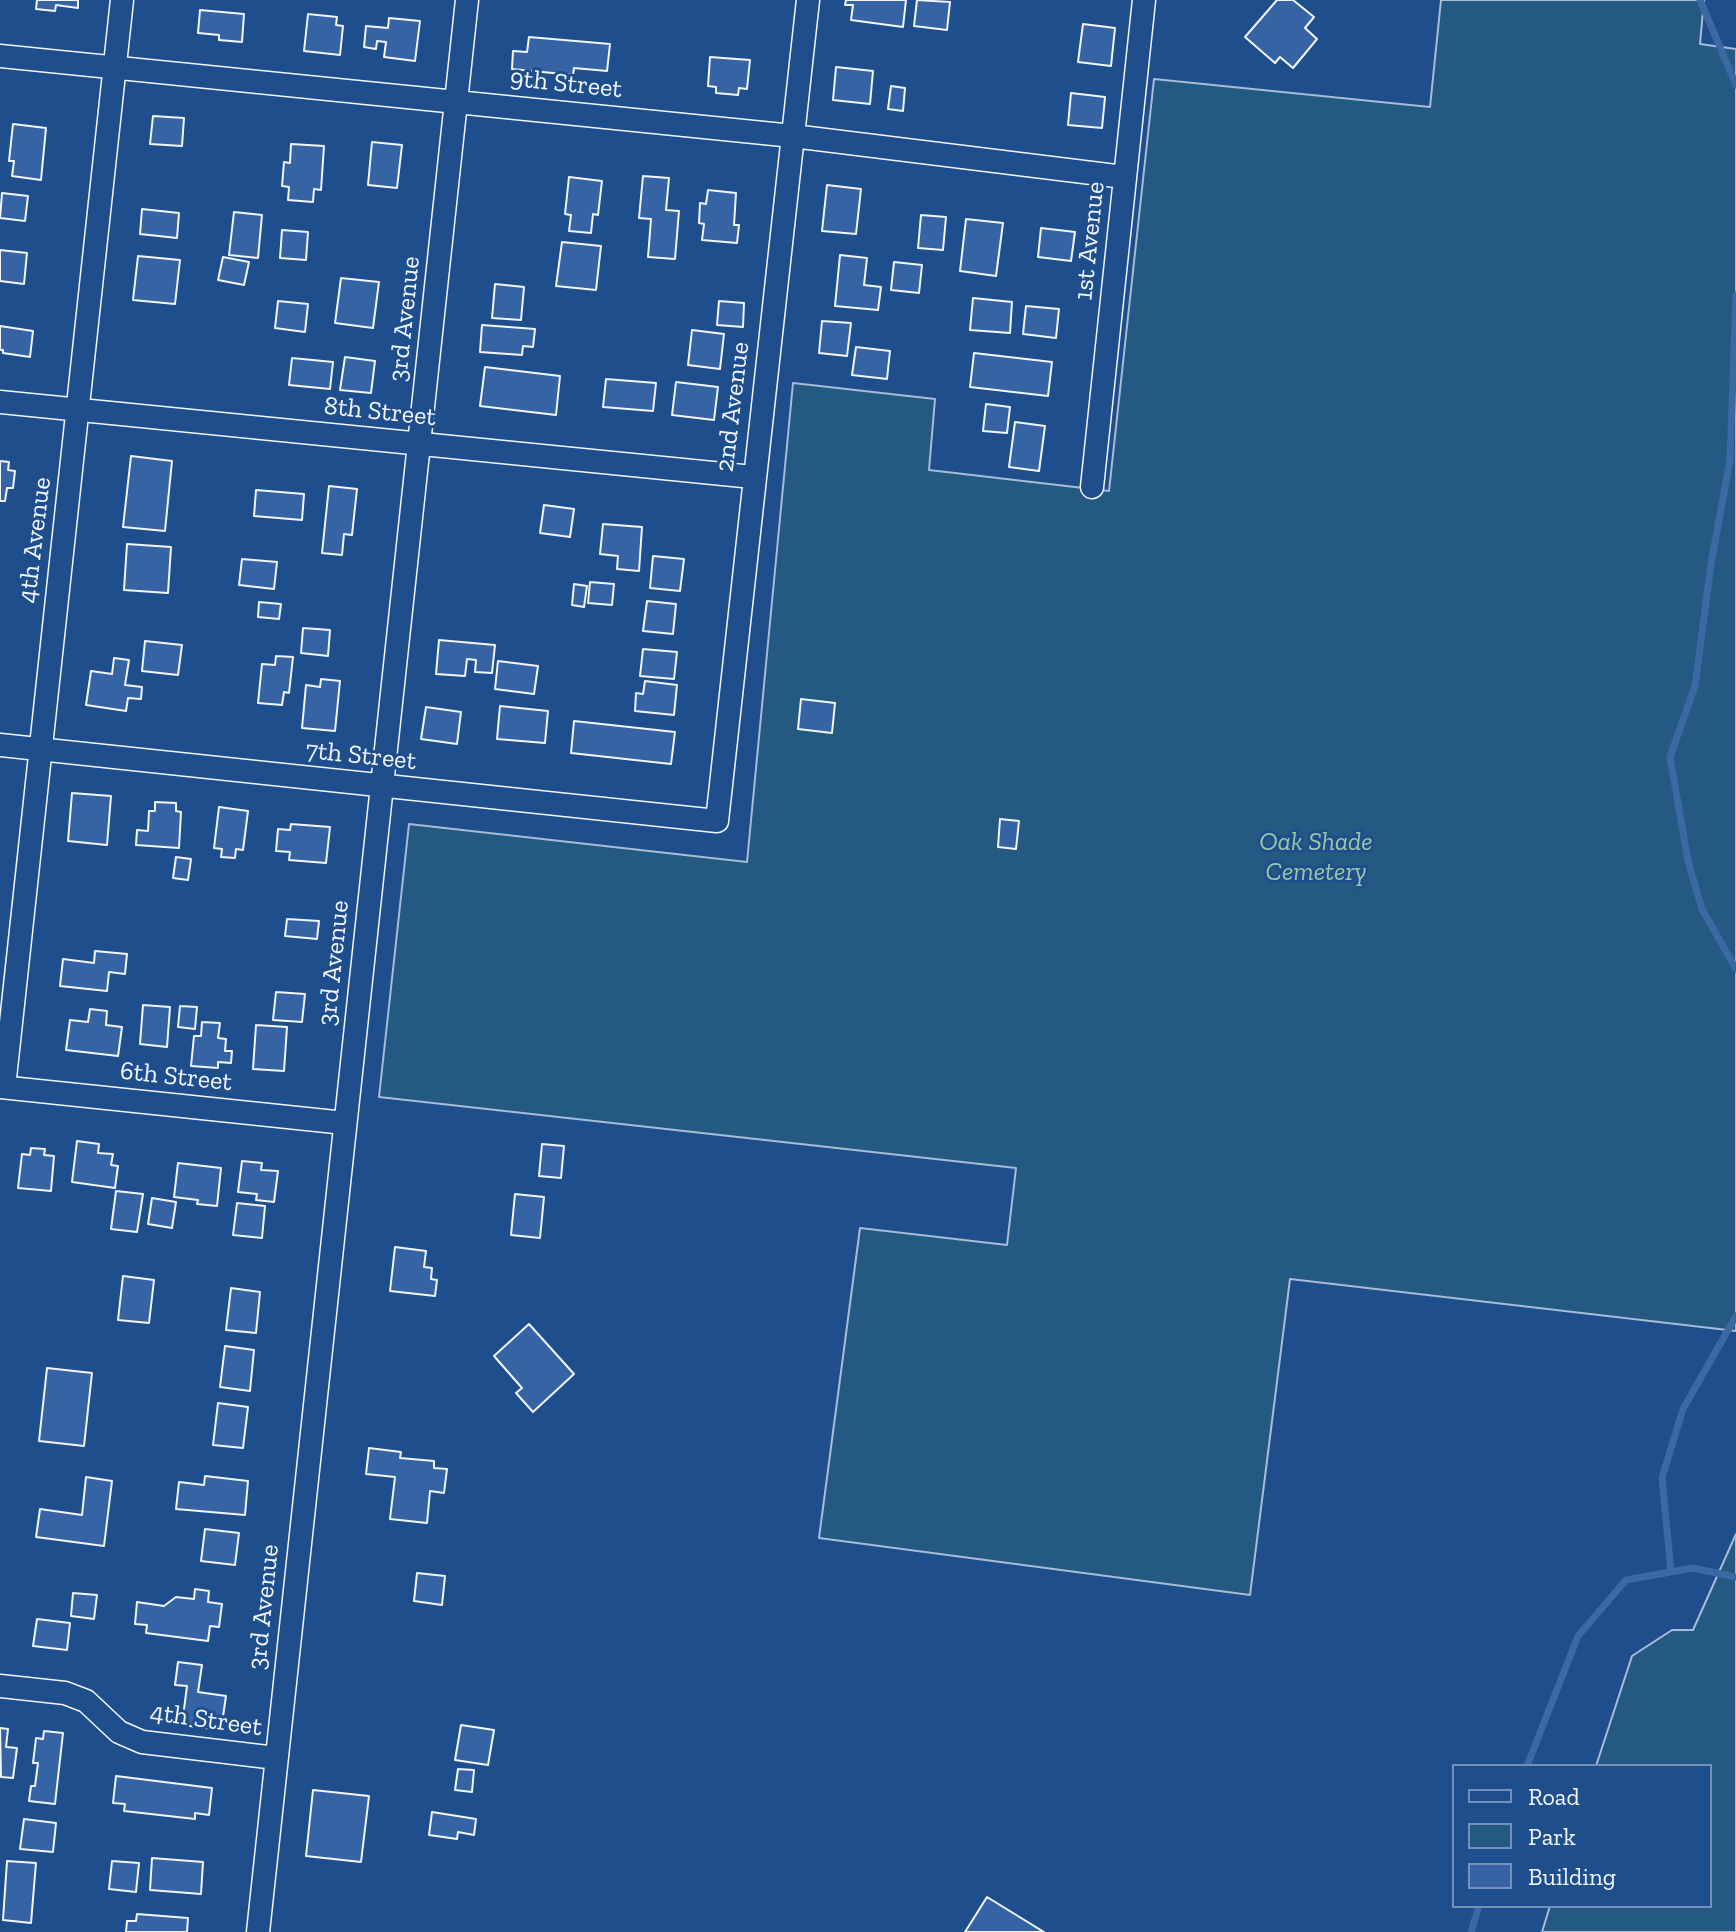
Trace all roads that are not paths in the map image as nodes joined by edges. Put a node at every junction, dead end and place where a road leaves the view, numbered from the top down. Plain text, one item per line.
1 (122, 0) edge
2 (467, 0) edge
3 (808, 0) edge
4 (1144, 0) edge
5 (0, 56) edge
6 (114, 68) junction
7 (456, 101) junction
8 (793, 136) junction
9 (1124, 177) junction
10 (0, 402) edge
11 (78, 411) junction
12 (419, 444) junction
13 (753, 477) junction
14 (1092, 487) dead end
15 (0, 745) edge
16 (39, 750) junction
17 (381, 787) junction
18 (717, 821) joint
19 (2, 1087) edge
20 (345, 1123) junction
21 (0, 1686) edge
22 (276, 1758) junction
23 (258, 1932) edge

1 - 6 street, 4th Avenue
2 - 7 street, 3rd Avenue
3 - 8 street, 2nd Avenue
4 - 9 street, 1st Avenue
5 - 6 street, 9th Street
6 - 7 street, 9th Street
6 - 11 street, 4th Avenue
7 - 8 street, 9th Street
7 - 12 street, 3rd Avenue
8 - 9 street, 9th Street
8 - 13 street, 2nd Avenue
9 - 14 street, 1st Avenue
10 - 11 street, 8th Street
11 - 12 street, 8th Street
11 - 16 street, 4th Avenue
12 - 13 street, 8th Street
12 - 17 street, 3rd Avenue
13 - 18 street, 2nd Avenue
15 - 16 street, 7th Street
16 - 17 street, 7th Street
16 - 19 street, 4th Avenue
17 - 18 street, 7th Street
17 - 20 street, 3rd Avenue
19 - 20 street, 6th Street
20 - 22 street, 3rd Avenue
21 - 22 street, 4th Street
22 - 23 street, 3rd Avenue

